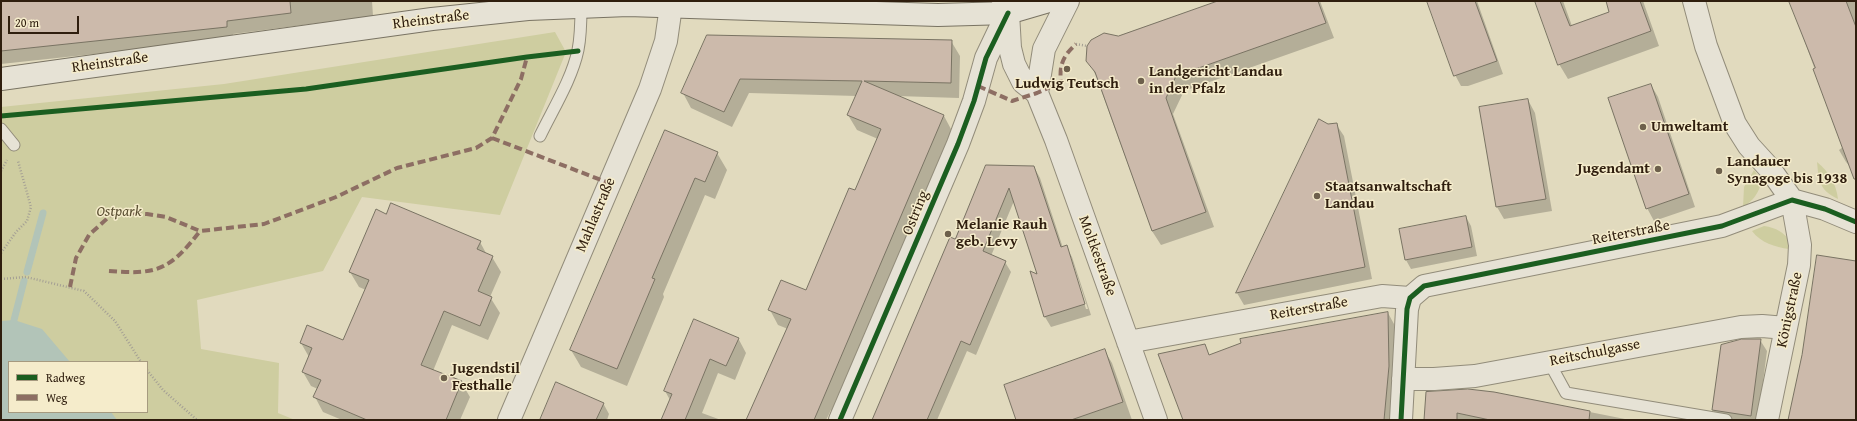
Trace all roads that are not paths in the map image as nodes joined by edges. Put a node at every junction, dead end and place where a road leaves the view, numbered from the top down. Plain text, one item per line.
1 (1049, 1) edge
2 (1068, 1) edge
3 (1694, 1) edge
4 (528, 5) edge
5 (581, 6) junction
6 (671, 6) junction
7 (1005, 7) edge
8 (1, 79) edge
9 (1037, 93) junction
10 (1, 129) edge
11 (540, 136) dead end
12 (14, 145) road end
13 (1792, 200) junction
14 (1856, 222) edge
15 (1410, 298) junction
16 (1786, 328) junction
17 (1128, 342) junction
18 (1549, 362) junction
19 (1403, 379) junction
20 (509, 420) edge
21 (840, 420) edge
22 (1156, 420) edge
23 (1401, 420) edge
24 (1726, 420) edge
25 (1767, 420) edge

1 - 7 street, Rheinstraße
2 - 9 street
3 - 13 street
4 - 5 street, Rheinstraße
4 - 8 street, Rheinstraße
5 - 6 street, Rheinstraße
5 - 11 lane
6 - 7 street, Rheinstraße
6 - 20 street, Mahlastraße
7 - 9 street, Moltkestraße
7 - 21 street, Ostring
9 - 17 street, Moltkestraße
10 - 12 lane
13 - 14 street
13 - 15 street, Reiterstraße
13 - 16 street, Königstraße
15 - 17 street, Reiterstraße
15 - 19 street
16 - 18 street, Reitschulgasse
16 - 25 street, Königstraße
17 - 22 street, Moltkestraße
18 - 19 street, Reitschulgasse
18 - 24 lane
19 - 23 street

